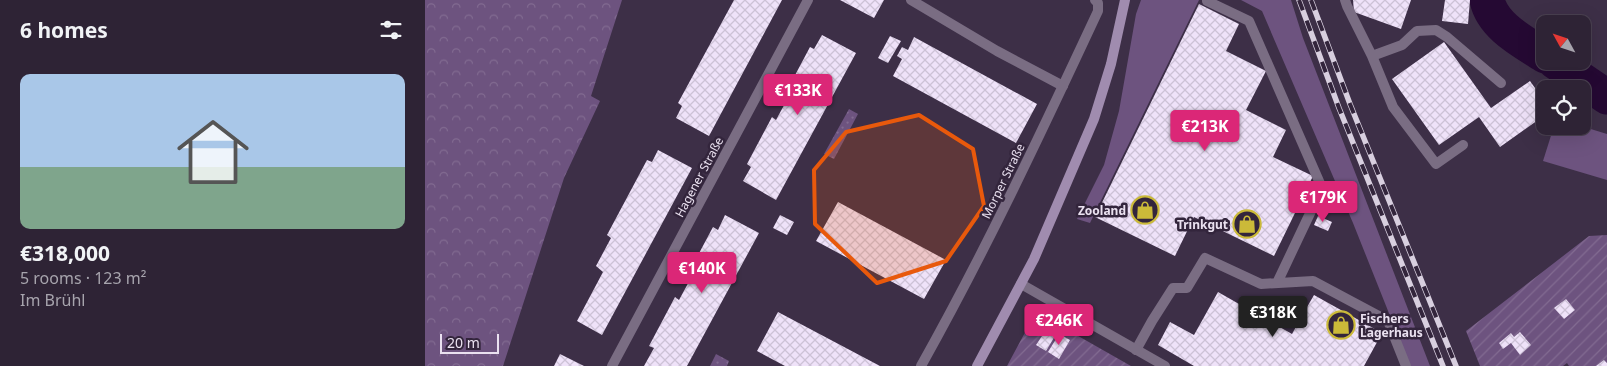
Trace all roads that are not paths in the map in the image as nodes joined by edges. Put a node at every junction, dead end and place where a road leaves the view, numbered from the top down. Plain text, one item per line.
1 (808, 0) edge
2 (911, 0) edge
3 (1125, 0) edge
4 (1345, 0) edge
5 (1096, 1) edge
6 (1207, 1) dead end
7 (1372, 56) junction
8 (1501, 83) dead end
9 (1063, 86) junction
10 (1463, 145) dead end
11 (1277, 283) junction
12 (1021, 284) junction
13 (1136, 350) junction
14 (612, 366) edge
15 (921, 366) edge
16 (977, 366) edge
17 (1165, 366) edge
18 (1406, 366) edge

1 - 14 street, Hagener Straße
2 - 9 street
3 - 12 main road
4 - 7 street
5 - 9 street, Morper Straße
6 - 11 street
7 - 8 street
7 - 10 street
9 - 15 street, Morper Straße
11 - 13 street
11 - 18 street
12 - 13 street
12 - 16 main road
13 - 17 street

